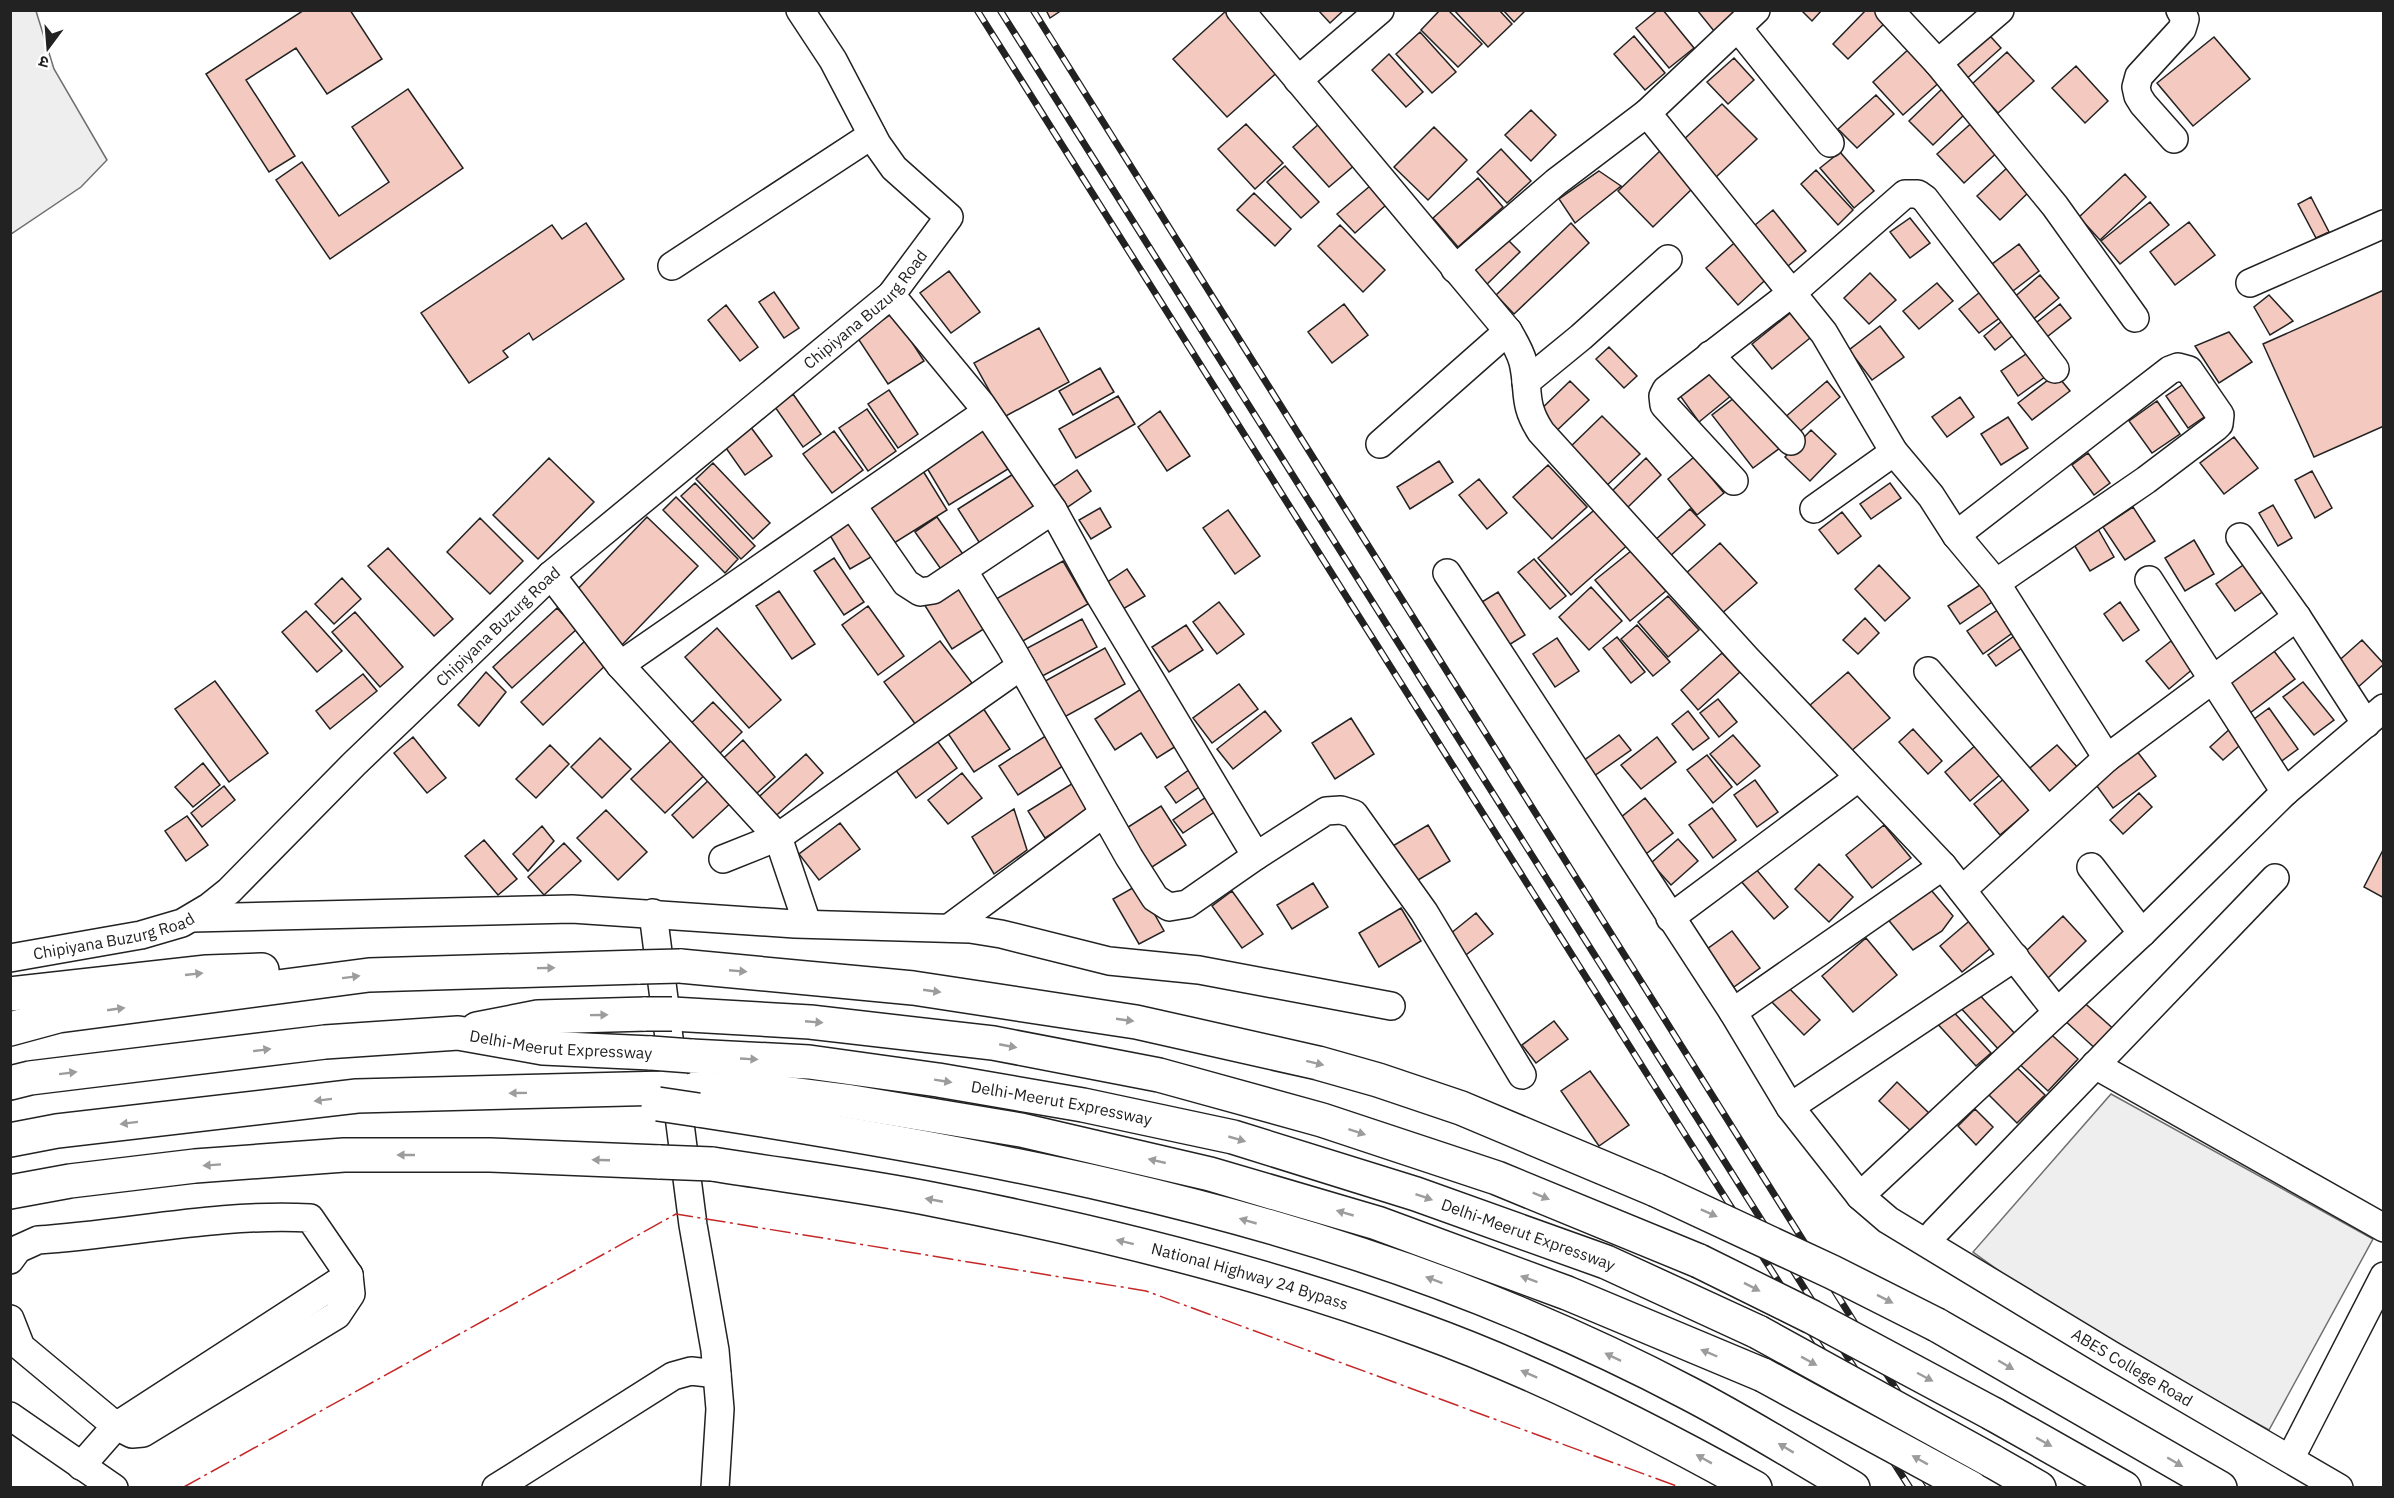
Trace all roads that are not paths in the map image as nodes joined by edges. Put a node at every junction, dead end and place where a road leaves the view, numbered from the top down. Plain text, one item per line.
1 (800, 10) edge
2 (1240, 10) edge
3 (1380, 10) edge
4 (1889, 10) edge
5 (2000, 10) edge
6 (2180, 10) edge
7 (1747, 19) edge
8 (1938, 63) junction
9 (1299, 80) junction
10 (1647, 113) junction
11 (872, 135) junction
12 (2174, 139) dead end
13 (1830, 143) dead end
14 (2384, 224) edge
15 (1668, 259) dead end
16 (672, 266) dead end
17 (1455, 269) junction
18 (2250, 283) dead end
19 (1792, 292) junction
20 (891, 295) junction
21 (2136, 318) dead end
22 (1508, 331) junction
23 (1710, 356) junction
24 (2055, 369) dead end
25 (1526, 382) junction
26 (986, 412) junction
27 (1791, 441) dead end
28 (1380, 444) dead end
29 (1894, 452) junction
30 (1734, 481) dead end
31 (852, 505) junction
32 (1814, 509) dead end
33 (1053, 510) junction
34 (1956, 535) junction
35 (2240, 537) dead end
36 (963, 570) junction
37 (1447, 573) dead end
38 (551, 574) junction
39 (2149, 580) dead end
40 (1996, 583) junction
41 (2297, 617) junction
42 (620, 665) junction
43 (1021, 666) junction
44 (1928, 671) dead end
45 (2212, 680) junction
46 (2375, 716) edge
47 (2107, 758) junction
48 (1858, 778) junction
49 (2284, 792) junction
50 (2048, 811) junction
51 (1104, 813) junction
52 (777, 837) junction
53 (1256, 856) junction
54 (723, 859) dead end
55 (1943, 866) junction
56 (2091, 867) dead end
57 (2275, 878) dead end
58 (1962, 890) junction
59 (653, 913) junction
60 (190, 918) junction
61 (1670, 918) junction
62 (807, 923) junction
63 (948, 928) junction
64 (2142, 933) junction
65 (2015, 957) junction
66 (10, 958) edge
67 (318, 981) junction
68 (10, 994) edge
69 (1390, 1006) dead end
70 (1733, 1012) junction
71 (2057, 1012) junction
72 (10, 1029) edge
73 (458, 1033) junction
74 (2095, 1065) junction
75 (1522, 1075) dead end
76 (10, 1083) edge
77 (679, 1098) junction
78 (1790, 1107) junction
79 (10, 1140) edge
80 (10, 1192) edge
81 (1860, 1196) junction
82 (2384, 1228) edge
83 (1931, 1237) junction
84 (10, 1260) edge
85 (2384, 1276) edge
86 (10, 1319) edge
87 (16, 1356) edge
88 (717, 1374) junction
89 (10, 1416) edge
90 (116, 1426) junction
91 (2290, 1459) junction
92 (81, 1466) junction
93 (1845, 1483) edge
94 (114, 1488) edge
95 (496, 1488) edge
96 (715, 1488) edge
97 (1755, 1488) edge
98 (1971, 1488) edge
99 (2039, 1488) edge
100 (2124, 1488) edge
101 (2220, 1488) edge
102 (2339, 1488) edge

1 - 11 street
2 - 9 street
3 - 9 street
4 - 8 street
5 - 8 street
6 - 12 street
7 - 10 street
7 - 13 street
8 - 21 street
9 - 17 street
10 - 17 street
10 - 19 street
11 - 16 street
11 - 20 street, Chipiyana Buzurg Road
14 - 18 street
15 - 25 street
17 - 22 street
19 - 23 street
19 - 24 street
19 - 29 street
20 - 26 street
20 - 38 street, Chipiyana Buzurg Road
22 - 25 street
22 - 28 street
23 - 27 street
23 - 30 street
25 - 48 street
26 - 31 street
26 - 33 street
29 - 32 street
29 - 34 street
31 - 36 street
31 - 42 street
33 - 36 street
33 - 53 street
34 - 40 street
34 - 40 street
35 - 41 street
36 - 43 street
37 - 61 street, ABES College Road
38 - 42 street
38 - 60 street, Chipiyana Buzurg Road
39 - 45 street
40 - 47 street
41 - 45 street
41 - 46 street
42 - 52 street
43 - 51 street
43 - 52 street
44 - 50 street
45 - 47 street
45 - 49 street
46 - 49 street
47 - 50 street
48 - 55 street
48 - 61 street
49 - 64 street
50 - 58 street
51 - 53 street
51 - 63 street
52 - 54 street
52 - 62 street
53 - 75 street
55 - 58 street
55 - 70 street
56 - 64 street
57 - 74 street
58 - 65 street
59 - 60 street
59 - 62 street
59 - 88 street
60 - 66 street, Chipiyana Buzurg Road
61 - 70 street, ABES College Road
62 - 63 street
63 - 69 street
64 - 71 street
65 - 71 street
65 - 78 street
68 -> 67 highway
72 -> 67 highway
67 -> 101 highway, bridge
70 - 78 street, ABES College Road
71 - 81 street
76 -> 73 highway, Delhi-Meerut Expressway
73 -> 99 highway, Delhi-Meerut Expressway, bridge
73 -> 100 highway, bridge
74 - 82 street
74 - 83 street
77 -> 79 highway
93 -> 77 highway
98 -> 77 highway, Delhi-Meerut Expressway, bridge
78 - 81 street, ABES College Road
97 -> 80 highway, National Highway 24 Bypass, bridge
81 - 83 street, ABES College Road
83 - 91 street, ABES College Road
84 - 90 street
85 - 91 street
86 - 87 street
87 - 90 street
88 - 95 street
88 - 96 street
89 - 92 street
90 - 92 street
91 - 102 street, ABES College Road
92 - 94 street

